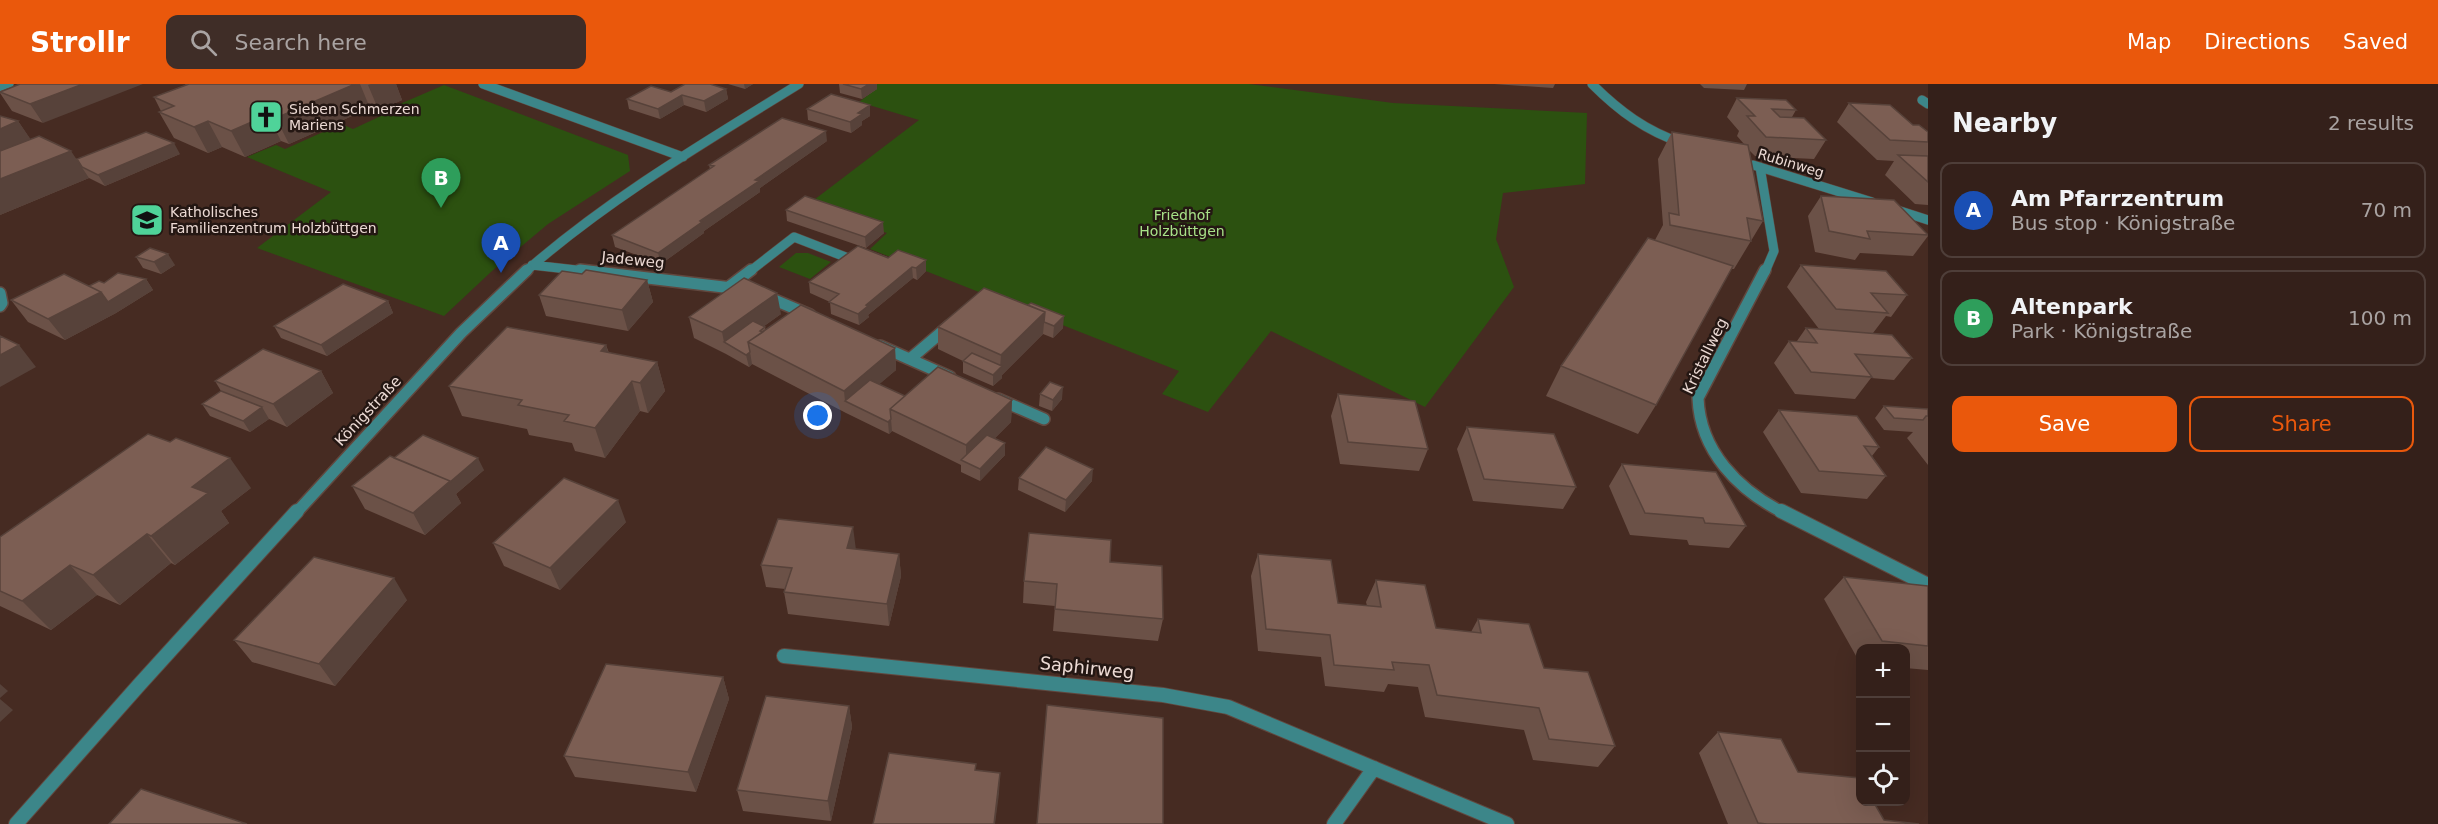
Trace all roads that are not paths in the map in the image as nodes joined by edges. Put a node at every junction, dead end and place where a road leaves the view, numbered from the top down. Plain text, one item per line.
1 (9, 84) edge
2 (483, 84) edge
3 (799, 84) edge
4 (1592, 84) edge
5 (0, 87) edge
6 (1694, 147) edge
7 (683, 157) junction
8 (1754, 166) joint
9 (1928, 220) edge
10 (848, 258) edge
11 (532, 265) junction
12 (730, 286) junction
13 (0, 292) edge
14 (0, 306) edge
15 (961, 315) edge
16 (816, 318) edge
17 (868, 341) edge
18 (910, 359) junction
19 (962, 382) edge
20 (993, 396) edge
21 (1044, 419) dead end
22 (1928, 585) edge
23 (784, 656) dead end
24 (1374, 768) junction
25 (16, 824) edge
26 (1334, 824) edge
27 (1507, 824) edge

1 - 5 street
2 - 7 street
3 - 7 street, Königstraße
4 - 6 street
7 - 11 street, Königstraße
8 - 9 street, Rubinweg
8 - 22 street, Kristallweg
10 - 12 street
11 - 12 street, Jadeweg
11 - 25 street, Königstraße
12 - 16 street, Jadeweg
13 - 14 street
15 - 18 street
17 - 18 street
18 - 19 street
20 - 21 street
23 - 24 street, Saphirweg
24 - 26 street
24 - 27 street, Saphirweg

